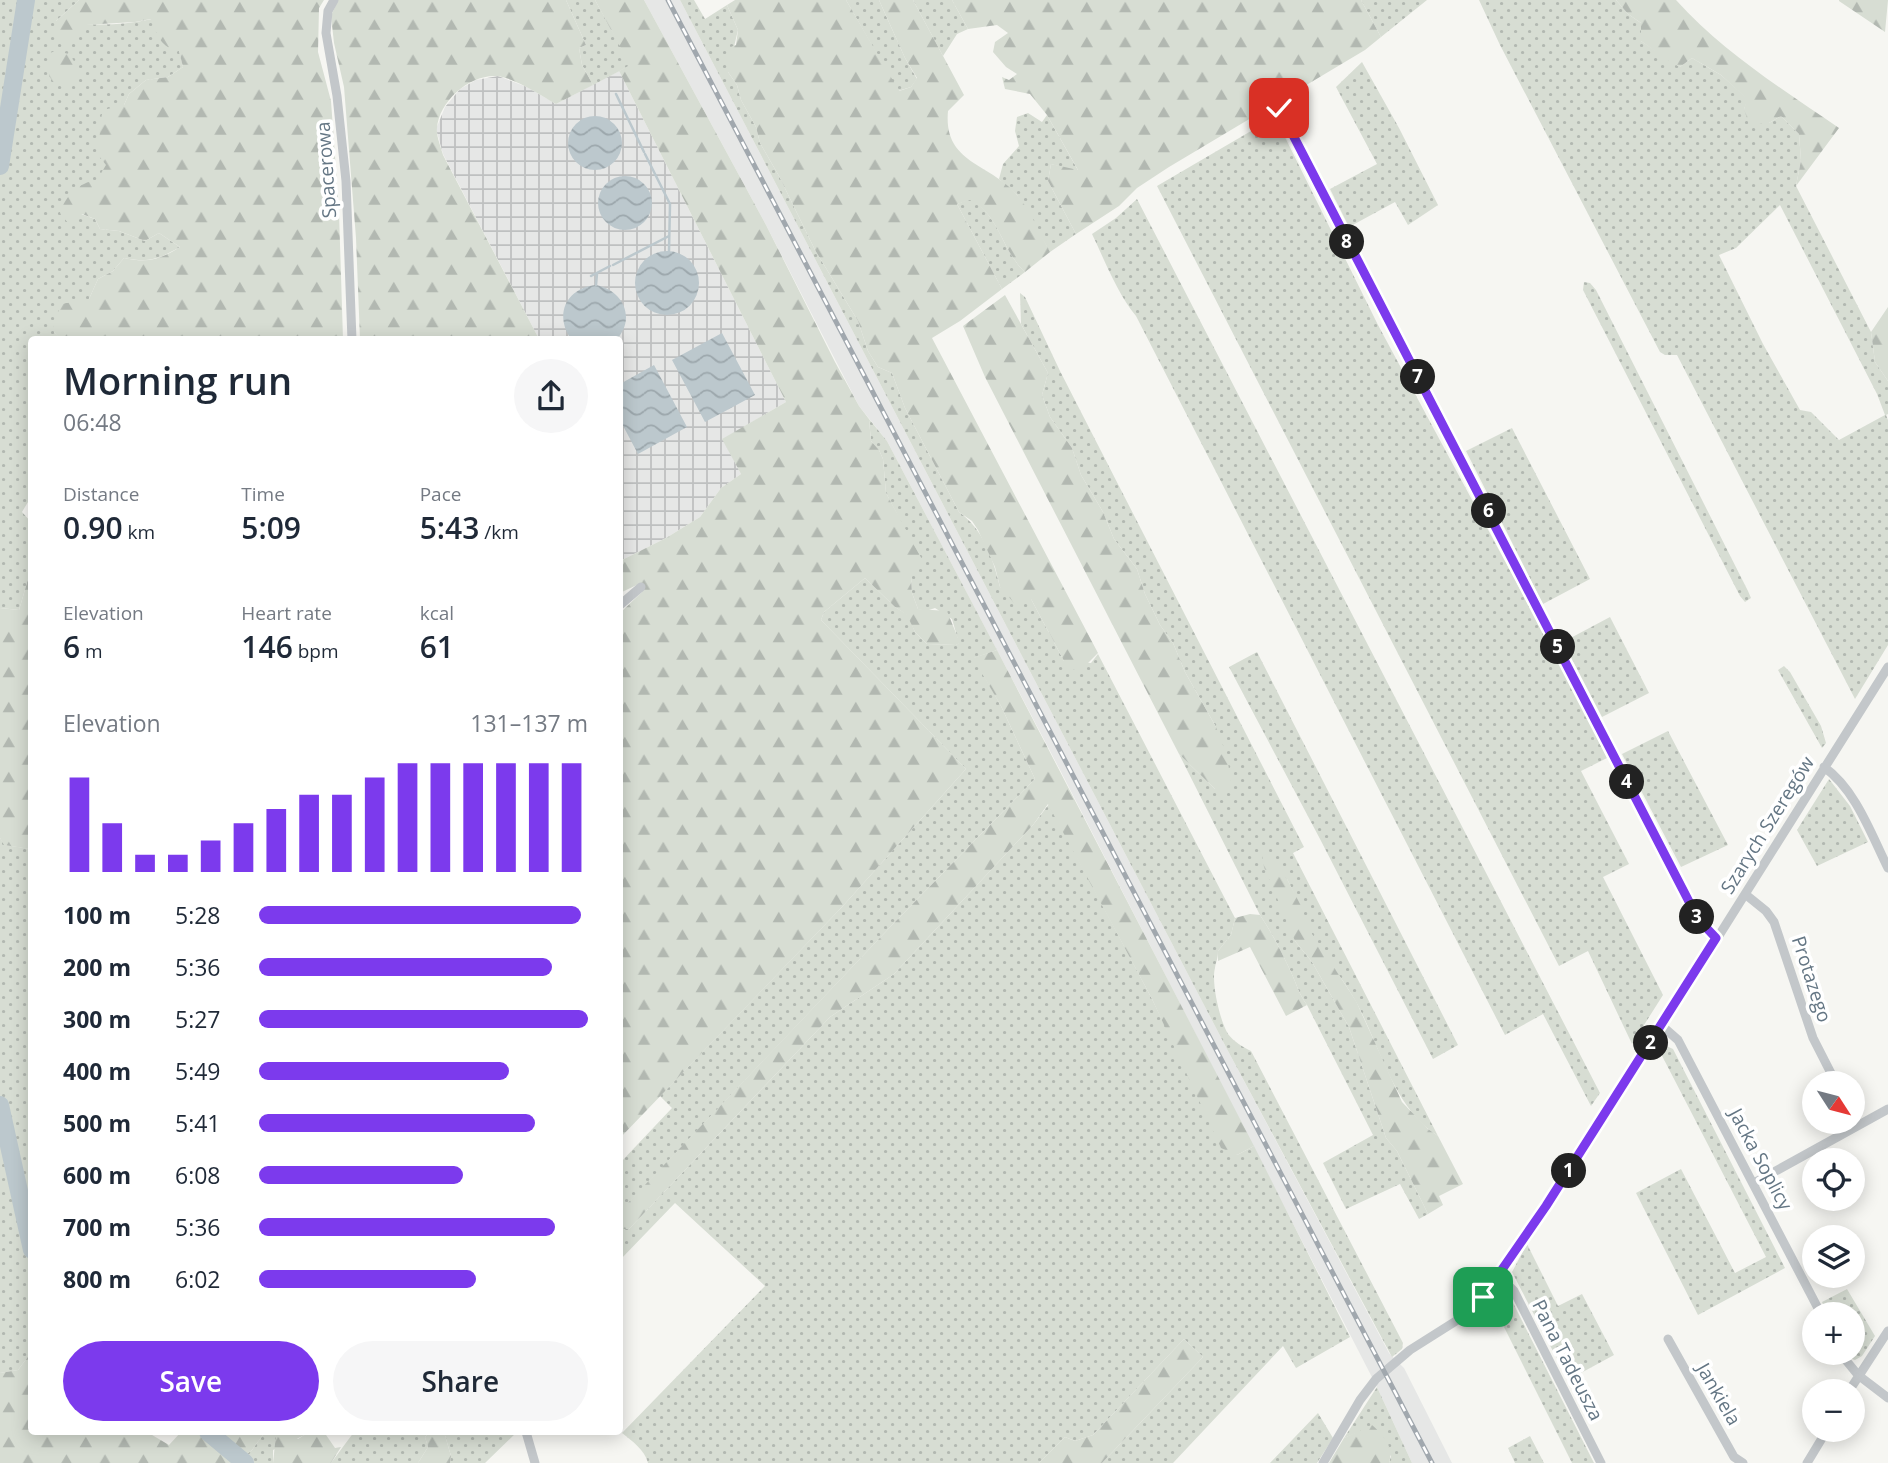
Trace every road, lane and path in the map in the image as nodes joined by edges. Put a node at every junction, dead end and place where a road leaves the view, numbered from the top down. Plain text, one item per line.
1 (334, 0) edge
2 (1279, 108) dead end
3 (352, 336) edge
4 (641, 587) dead end
5 (623, 602) edge
6 (1888, 667) edge
7 (1824, 767) junction
8 (1888, 868) edge
9 (1745, 894) junction
10 (1716, 938) junction
11 (1662, 1026) junction
12 (1830, 1071) edge
13 (1888, 1109) edge
14 (1866, 1117) edge
15 (1833, 1134) edge
16 (1754, 1183) junction
17 (1499, 1276) junction
18 (1815, 1302) edge
19 (1888, 1331) edge
20 (1668, 1339) dead end
21 (1850, 1365) edge
22 (1858, 1375) junction
23 (1856, 1379) edge
24 (1888, 1398) edge
25 (527, 1435) edge
26 (1820, 1442) edge
27 (535, 1463) edge
28 (1323, 1463) edge
29 (1601, 1463) edge
30 (1743, 1463) edge
31 (1807, 1463) edge

1 - 3 street, Spacerowa
2 - 10 street
4 - 5 street
6 - 7 street, Szarych Szeregów
7 - 8 street
7 - 9 street, Szarych Szeregów
9 - 10 street, Szarych Szeregów
9 - 12 street, Protazego
10 - 11 street, Szarych Szeregów
11 - 16 street, Jacka Soplicy
11 - 17 street, Szarych Szeregów
13 - 14 street
15 - 16 street
16 - 18 street, Jacka Soplicy
17 - 28 street, Szarych Szeregów
17 - 29 street, Pana Tadeusza
19 - 22 street
20 - 30 street, Jankiela
21 - 22 street
22 - 23 street
22 - 24 street
25 - 27 street
26 - 31 street

